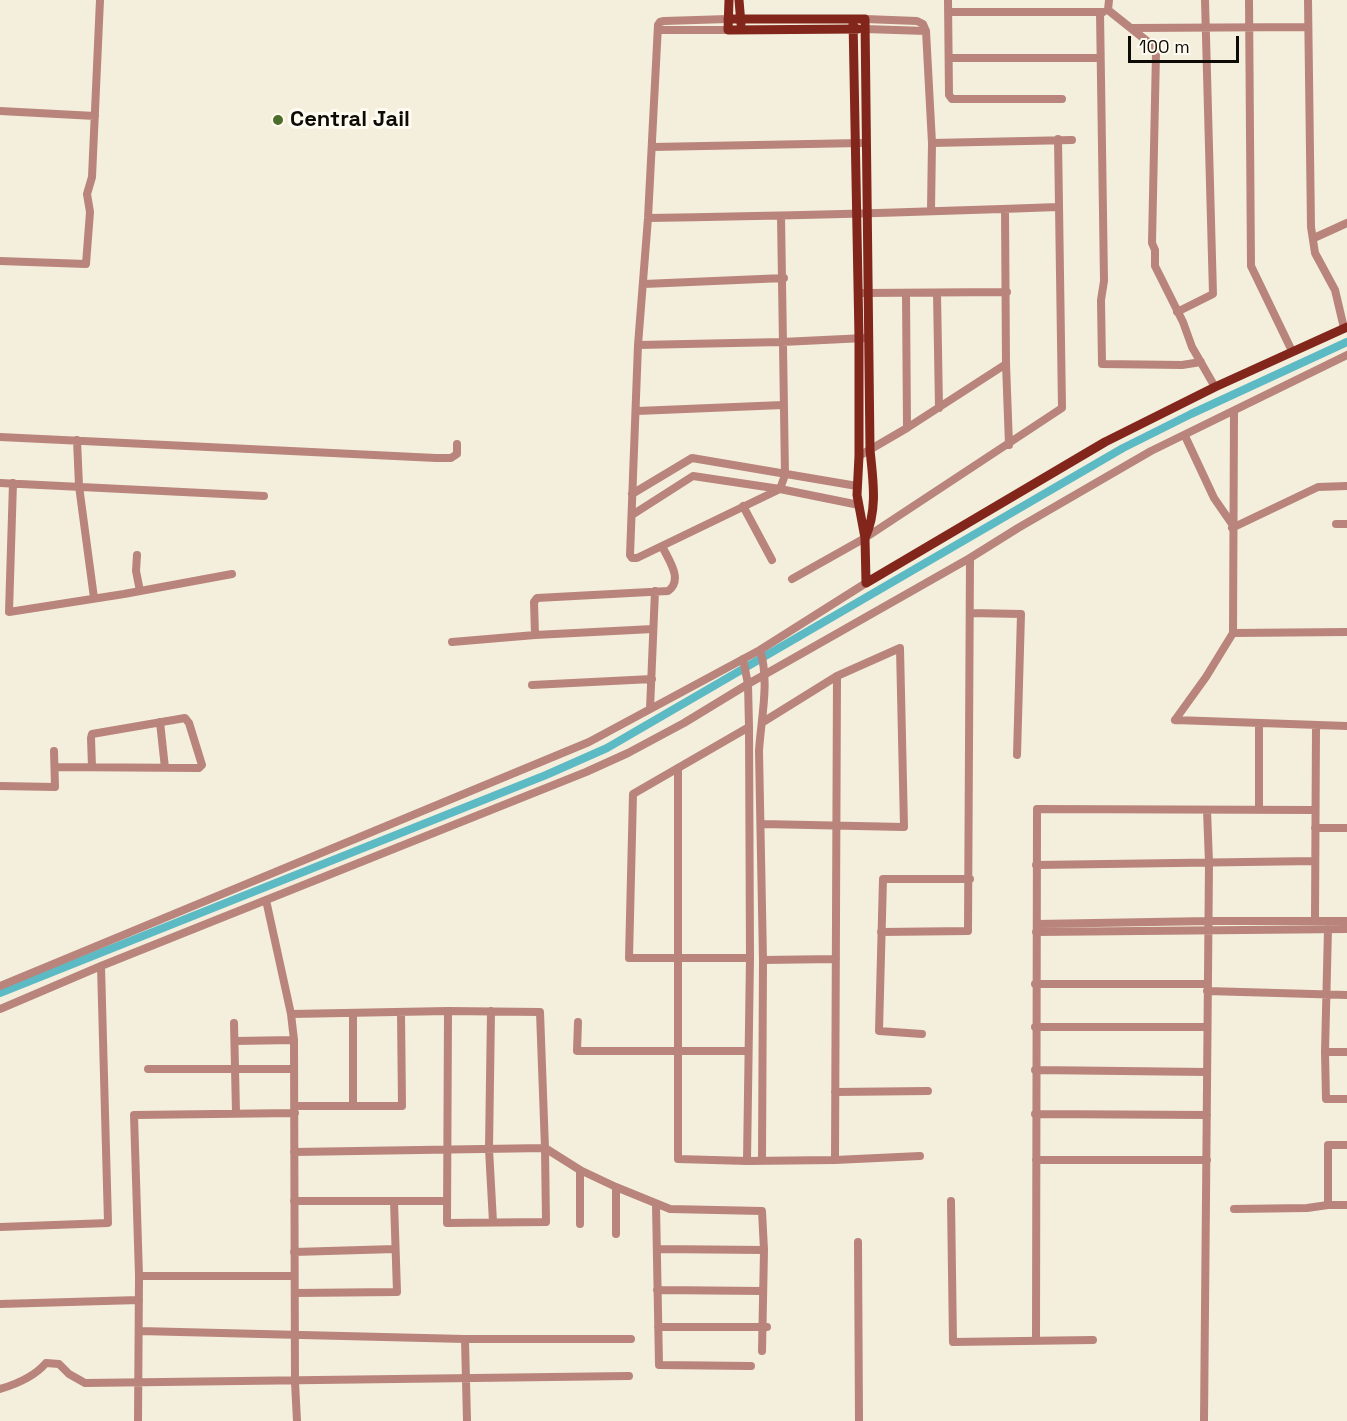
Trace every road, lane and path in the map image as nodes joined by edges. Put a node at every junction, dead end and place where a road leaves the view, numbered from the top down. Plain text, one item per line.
1 (100, 0) edge
2 (729, 0) edge
3 (739, 0) edge
4 (948, 0) edge
5 (1108, 0) edge
6 (1205, 0) edge
7 (1249, 0) edge
8 (1308, 0) edge
9 (1104, 11) junction
10 (948, 12) junction
11 (741, 19) junction
12 (728, 20) junction
13 (853, 24) junction
14 (865, 24) junction
15 (1250, 27) junction
16 (1308, 27) junction
17 (1132, 28) junction
18 (1205, 28) junction
19 (658, 30) junction
20 (728, 30) junction
21 (741, 30) junction
22 (950, 58) junction
23 (1099, 58) junction
24 (1062, 99) dead end
25 (0, 111) edge
26 (95, 116) junction
27 (1058, 139) junction
28 (1072, 140) dead end
29 (861, 143) junction
30 (932, 143) junction
31 (652, 147) junction
32 (1058, 207) junction
33 (1005, 209) junction
34 (931, 210) junction
35 (862, 214) junction
36 (782, 216) junction
37 (648, 218) junction
38 (1347, 223) edge
39 (1314, 238) junction
40 (0, 261) edge
41 (784, 278) junction
42 (644, 284) junction
43 (1007, 292) junction
44 (863, 293) junction
45 (937, 293) junction
46 (906, 294) junction
47 (1177, 312) junction
48 (1345, 327) edge
49 (864, 338) junction
50 (783, 342) junction
51 (638, 345) junction
52 (1292, 351) junction
53 (1347, 356) edge
54 (1202, 362) junction
55 (1006, 364) junction
56 (1215, 387) junction
57 (783, 405) junction
58 (939, 408) junction
59 (637, 411) junction
60 (1234, 412) junction
61 (907, 428) junction
62 (0, 436) edge
63 (1185, 436) junction
64 (77, 440) junction
65 (457, 444) dead end
66 (1010, 445) junction
67 (870, 450) junction
68 (859, 456) junction
69 (785, 475) junction
70 (0, 483) edge
71 (13, 483) junction
72 (79, 486) junction
73 (857, 486) junction
74 (1347, 486) edge
75 (780, 489) junction
76 (632, 494) junction
77 (264, 496) dead end
78 (859, 505) junction
79 (743, 506) junction
80 (632, 515) junction
81 (1336, 524) dead end
82 (1347, 524) edge
83 (1232, 526) junction
84 (865, 538) junction
85 (662, 546) junction
86 (137, 555) dead end
87 (970, 558) junction
88 (772, 560) dead end
89 (232, 574) dead end
90 (792, 579) dead end
91 (867, 583) junction
92 (140, 591) junction
93 (655, 591) junction
94 (94, 598) junction
95 (971, 613) junction
96 (652, 629) junction
97 (1347, 632) edge
98 (1233, 633) junction
99 (535, 635) junction
100 (453, 642) dead end
101 (761, 653) junction
102 (744, 661) junction
103 (763, 672) junction
104 (837, 676) junction
105 (652, 679) junction
106 (747, 681) junction
107 (532, 685) dead end
108 (650, 709) junction
109 (160, 722) junction
110 (763, 722) junction
111 (1258, 723) junction
112 (1316, 726) junction
113 (1347, 726) edge
114 (749, 727) junction
115 (54, 750) dead end
116 (1017, 755) dead end
117 (55, 767) junction
118 (92, 767) junction
119 (165, 768) junction
120 (678, 768) junction
121 (0, 786) edge
122 (1207, 810) junction
123 (1259, 810) junction
124 (1315, 810) junction
125 (762, 824) junction
126 (836, 826) junction
127 (1315, 828) junction
128 (1347, 828) edge
129 (1315, 861) junction
130 (1209, 863) junction
131 (1036, 865) junction
132 (970, 879) junction
133 (266, 900) junction
134 (1315, 921) junction
135 (1347, 921) edge
136 (1209, 925) junction
137 (1036, 928) junction
138 (1328, 929) junction
139 (1347, 929) edge
140 (881, 932) junction
141 (678, 958) junction
142 (750, 958) junction
143 (836, 959) junction
144 (763, 960) junction
145 (102, 966) junction
146 (1035, 984) junction
147 (0, 986) edge
148 (1207, 987) junction
149 (1325, 995) junction
150 (1347, 995) edge
151 (0, 1010) edge
152 (448, 1011) junction
153 (491, 1011) junction
154 (401, 1012) junction
155 (353, 1013) junction
156 (291, 1014) junction
157 (578, 1022) dead end
158 (234, 1023) dead end
159 (1035, 1027) junction
160 (1207, 1027) junction
161 (922, 1034) dead end
162 (294, 1040) junction
163 (235, 1041) junction
164 (678, 1051) junction
165 (747, 1051) junction
166 (1324, 1052) junction
167 (1347, 1052) edge
168 (236, 1069) junction
169 (294, 1069) junction
170 (148, 1070) dead end
171 (1035, 1070) junction
172 (1207, 1072) junction
173 (928, 1090) dead end
174 (835, 1092) junction
175 (1347, 1099) edge
176 (353, 1105) junction
177 (295, 1109) junction
178 (236, 1113) junction
179 (1035, 1114) junction
180 (1207, 1115) junction
181 (1347, 1145) edge
182 (545, 1148) junction
183 (446, 1149) junction
184 (489, 1149) junction
185 (294, 1152) junction
186 (920, 1156) dead end
187 (835, 1160) junction
188 (1036, 1160) junction
189 (1207, 1160) junction
190 (747, 1161) junction
191 (762, 1161) junction
192 (580, 1170) junction
193 (616, 1187) junction
194 (294, 1201) junction
195 (394, 1201) junction
196 (447, 1201) junction
197 (951, 1201) dead end
198 (656, 1204) junction
199 (1328, 1205) junction
200 (1347, 1205) edge
201 (1234, 1209) dead end
202 (493, 1222) junction
203 (580, 1224) dead end
204 (0, 1227) edge
205 (616, 1234) dead end
206 (858, 1242) dead end
207 (395, 1249) junction
208 (657, 1249) junction
209 (764, 1250) junction
210 (294, 1252) junction
211 (139, 1276) junction
212 (294, 1276) junction
213 (657, 1290) junction
214 (763, 1291) junction
215 (295, 1293) junction
216 (139, 1300) junction
217 (0, 1304) edge
218 (658, 1327) junction
219 (765, 1328) junction
220 (139, 1331) junction
221 (295, 1335) junction
222 (465, 1339) junction
223 (631, 1339) dead end
224 (1093, 1340) dead end
225 (1036, 1341) junction
226 (762, 1351) dead end
227 (751, 1366) dead end
228 (629, 1376) dead end
229 (467, 1378) junction
230 (139, 1382) junction
231 (295, 1382) junction
232 (0, 1389) edge
233 (138, 1421) edge
234 (297, 1421) edge
235 (467, 1421) edge
236 (859, 1421) edge
237 (1204, 1421) edge

1 - 26 street
2 - 12 main road
3 - 11 main road
4 - 10 street
5 - 9 street
6 - 18 street
7 - 15 street
8 - 16 street
9 - 10 street
9 - 17 street
9 - 23 street
10 - 22 street
11 - 12 main road
11 - 13 main road
11 - 21 main road
12 - 19 street
12 - 20 main road
13 - 14 main road
13 - 21 main road
13 - 29 main road
14 - 29 main road
14 - 30 street
15 - 16 street
15 - 18 street
15 - 52 street
16 - 39 street
17 - 18 street
17 - 47 street
18 - 47 street
19 - 20 street
19 - 31 street
20 - 21 main road
22 - 23 street
22 - 24 street
23 - 54 street
25 - 26 street
26 - 40 street
27 - 28 street
27 - 30 street
27 - 32 street
29 - 31 street
29 - 35 main road
30 - 34 street
31 - 37 street
32 - 33 street
32 - 66 street
33 - 34 street
33 - 43 street
34 - 35 street
35 - 36 street
35 - 44 main road
36 - 37 street
36 - 41 street
37 - 42 street
38 - 39 street
39 - 48 street
41 - 42 street
41 - 50 street
42 - 51 street
43 - 45 street
43 - 55 street
44 - 46 street
44 - 49 main road
45 - 46 street
45 - 58 street
46 - 61 street
47 - 54 street
48 - 52 main road
49 - 50 street
49 - 67 main road
49 - 68 main road
50 - 51 street
50 - 57 street
51 - 59 street
52 - 56 main road
53 - 60 street
54 - 56 street
55 - 58 street
55 - 66 street
56 - 91 main road
57 - 59 street
57 - 69 street
58 - 61 street
59 - 76 street
60 - 63 street
60 - 83 street
61 - 67 street
62 - 64 street
63 - 83 street
63 - 87 street
64 - 65 street
64 - 72 street
66 - 84 street
67 - 68 street
67 - 84 main road
68 - 73 main road
69 - 73 street
69 - 75 street
69 - 76 street
70 - 71 street
71 - 72 street
71 - 94 street
72 - 77 street
72 - 94 street
73 - 78 main road
74 - 83 street
75 - 78 street
75 - 79 street
75 - 80 street
76 - 80 street
78 - 84 main road
79 - 85 street
79 - 88 street
80 - 85 street
81 - 82 street
83 - 98 street
84 - 90 street
84 - 91 main road
85 - 93 street
86 - 92 street
87 - 95 street
87 - 103 street
89 - 92 street
91 - 101 street
92 - 94 street
93 - 96 street
93 - 99 street
95 - 116 street
95 - 132 street
96 - 99 street
96 - 105 street
97 - 98 street
98 - 111 street
99 - 100 street
101 - 102 street
101 - 103 street
102 - 106 street
102 - 108 street
103 - 106 street
103 - 110 street
104 - 110 street
104 - 126 street
104 - 126 street
105 - 107 street
105 - 108 street
106 - 114 street
106 - 133 street
108 - 147 street
109 - 118 street
109 - 119 street
109 - 119 street
110 - 125 street
111 - 112 street
111 - 123 street
112 - 113 street
112 - 124 street
114 - 120 street
114 - 142 street
115 - 117 street
117 - 118 street
117 - 121 street
118 - 119 street
120 - 141 street
120 - 141 street
122 - 123 street
122 - 130 street
122 - 131 street
123 - 124 street
124 - 127 street
125 - 126 street
125 - 144 street
126 - 143 street
127 - 128 street
127 - 129 street
129 - 130 street
129 - 134 street
130 - 131 street
130 - 136 street
131 - 137 street
132 - 140 street
132 - 140 street
133 - 145 street
133 - 156 street
134 - 135 street
134 - 136 street
136 - 137 street
136 - 138 street
136 - 148 street
137 - 146 street
138 - 139 street
138 - 149 street
140 - 161 street
141 - 142 street
141 - 164 street
142 - 165 street
143 - 144 street
143 - 174 street
144 - 191 street
145 - 151 street
145 - 204 street
146 - 148 street
146 - 159 street
148 - 149 street
148 - 160 street
149 - 150 street
149 - 166 street
152 - 153 street
152 - 154 street
152 - 183 street
153 - 182 street
153 - 184 street
154 - 155 street
154 - 176 street
155 - 156 street
155 - 176 street
156 - 162 street
157 - 164 street
158 - 163 street
159 - 160 street
159 - 171 street
160 - 172 street
162 - 163 street
162 - 169 street
163 - 168 street
164 - 165 street
164 - 190 street
165 - 190 street
166 - 167 street
166 - 175 street
168 - 169 street
168 - 170 street
168 - 178 street
169 - 177 street
171 - 172 street
171 - 179 street
172 - 180 street
173 - 174 street
174 - 187 street
176 - 177 street
177 - 178 street
177 - 185 street
178 - 211 street
179 - 180 street
179 - 188 street
180 - 189 street
181 - 199 street
182 - 184 street
182 - 192 street
182 - 202 street
183 - 184 street
183 - 185 street
183 - 196 street
184 - 202 street
185 - 194 street
186 - 187 street
187 - 191 street
188 - 189 street
188 - 225 street
189 - 237 street
190 - 191 street
192 - 193 street
192 - 203 street
193 - 198 street
193 - 205 street
194 - 195 street
194 - 210 street
195 - 196 street
195 - 207 street
196 - 202 street
197 - 225 street
198 - 208 street
198 - 209 street
199 - 200 street
199 - 201 street
206 - 236 street
207 - 210 street
207 - 215 street
208 - 209 street
208 - 213 street
209 - 214 street
210 - 212 street
211 - 212 street
211 - 216 street
212 - 215 street
213 - 214 street
213 - 218 street
214 - 219 street
215 - 221 street
216 - 217 street
216 - 220 street
218 - 219 street
218 - 227 street
219 - 226 street
220 - 221 street
220 - 230 street
221 - 222 street
221 - 231 street
222 - 223 street
222 - 229 street
224 - 225 street
228 - 229 street
229 - 231 street
229 - 235 street
230 - 231 street
230 - 232 street
230 - 233 street
231 - 234 street

